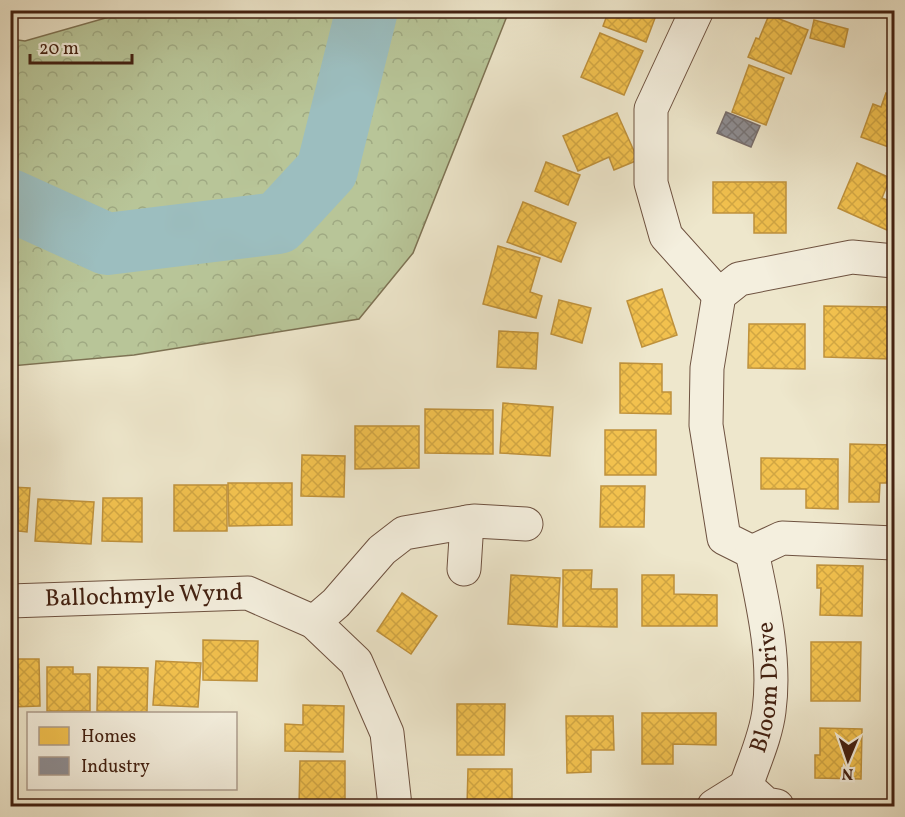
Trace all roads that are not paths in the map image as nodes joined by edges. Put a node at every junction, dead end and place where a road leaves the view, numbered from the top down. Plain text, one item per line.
1 (698, 10) edge
2 (894, 261) edge
3 (719, 295) junction
4 (467, 522) junction
5 (526, 524) dead end
6 (894, 543) edge
7 (752, 552) junction
8 (464, 569) dead end
9 (10, 601) edge
10 (314, 622) junction
11 (746, 786) junction
12 (395, 807) edge
13 (714, 807) edge
14 (777, 807) edge

1 - 3 street
2 - 3 street
3 - 7 street
4 - 5 street
4 - 8 street
4 - 10 street
6 - 7 street
7 - 11 street, Bloom Drive
9 - 10 street, Ballochmyle Wynd
10 - 12 street, Ballochmyle Wynd
11 - 13 street
11 - 14 street

